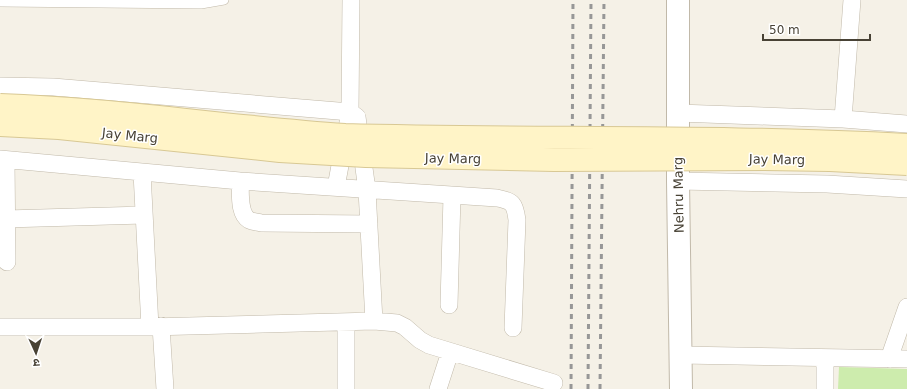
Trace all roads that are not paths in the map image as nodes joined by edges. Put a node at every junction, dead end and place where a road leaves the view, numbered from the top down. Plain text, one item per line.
1 (224, 0) edge
2 (351, 0) edge
3 (678, 0) edge
4 (852, 0) edge
5 (0, 2) edge
6 (152, 2) edge
7 (0, 86) edge
8 (0, 104) edge
9 (350, 112) junction
10 (678, 113) junction
11 (843, 119) junction
12 (907, 124) edge
13 (0, 125) edge
14 (907, 145) edge
15 (3, 159) edge
16 (907, 164) edge
17 (142, 173) junction
18 (678, 181) junction
19 (240, 182) junction
20 (336, 187) junction
21 (907, 189) edge
22 (367, 190) junction
23 (452, 196) junction
24 (144, 215) junction
25 (6, 219) junction
26 (369, 224) junction
27 (6, 262) dead end
28 (449, 305) dead end
29 (907, 307) edge
30 (374, 321) junction
31 (346, 323) junction
32 (0, 326) edge
33 (155, 326) junction
34 (513, 328) dead end
35 (450, 352) junction
36 (681, 355) junction
37 (825, 358) junction
38 (888, 359) junction
39 (907, 359) edge
40 (554, 383) dead end
41 (165, 389) edge
42 (346, 389) edge
43 (438, 389) edge
44 (681, 389) edge
45 (825, 389) edge

1 - 6 lane
2 - 9 street
3 - 10 street, Nehru Marg
4 - 11 street
5 - 6 lane
7 - 9 street
8 - 14 main road, Jay Marg, bridge
9 - 20 street
9 - 22 street
10 - 11 street
10 - 18 street, Nehru Marg
11 - 12 street
13 - 16 main road, Jay Marg, bridge
15 - 17 street
15 - 25 street
17 - 19 street
17 - 24 street
18 - 21 street
18 - 36 street, Nehru Marg
19 - 20 street
19 - 26 street
20 - 22 street
22 - 23 street
22 - 26 street
23 - 28 street
23 - 34 street
24 - 25 street
24 - 33 street
25 - 27 street
26 - 30 street
29 - 38 street
30 - 31 street
30 - 35 street
31 - 33 street
31 - 42 street
32 - 33 street
33 - 41 street
35 - 40 street
35 - 43 street
36 - 37 street
36 - 44 street, Nehru Marg
37 - 38 street
37 - 45 street
38 - 39 street

